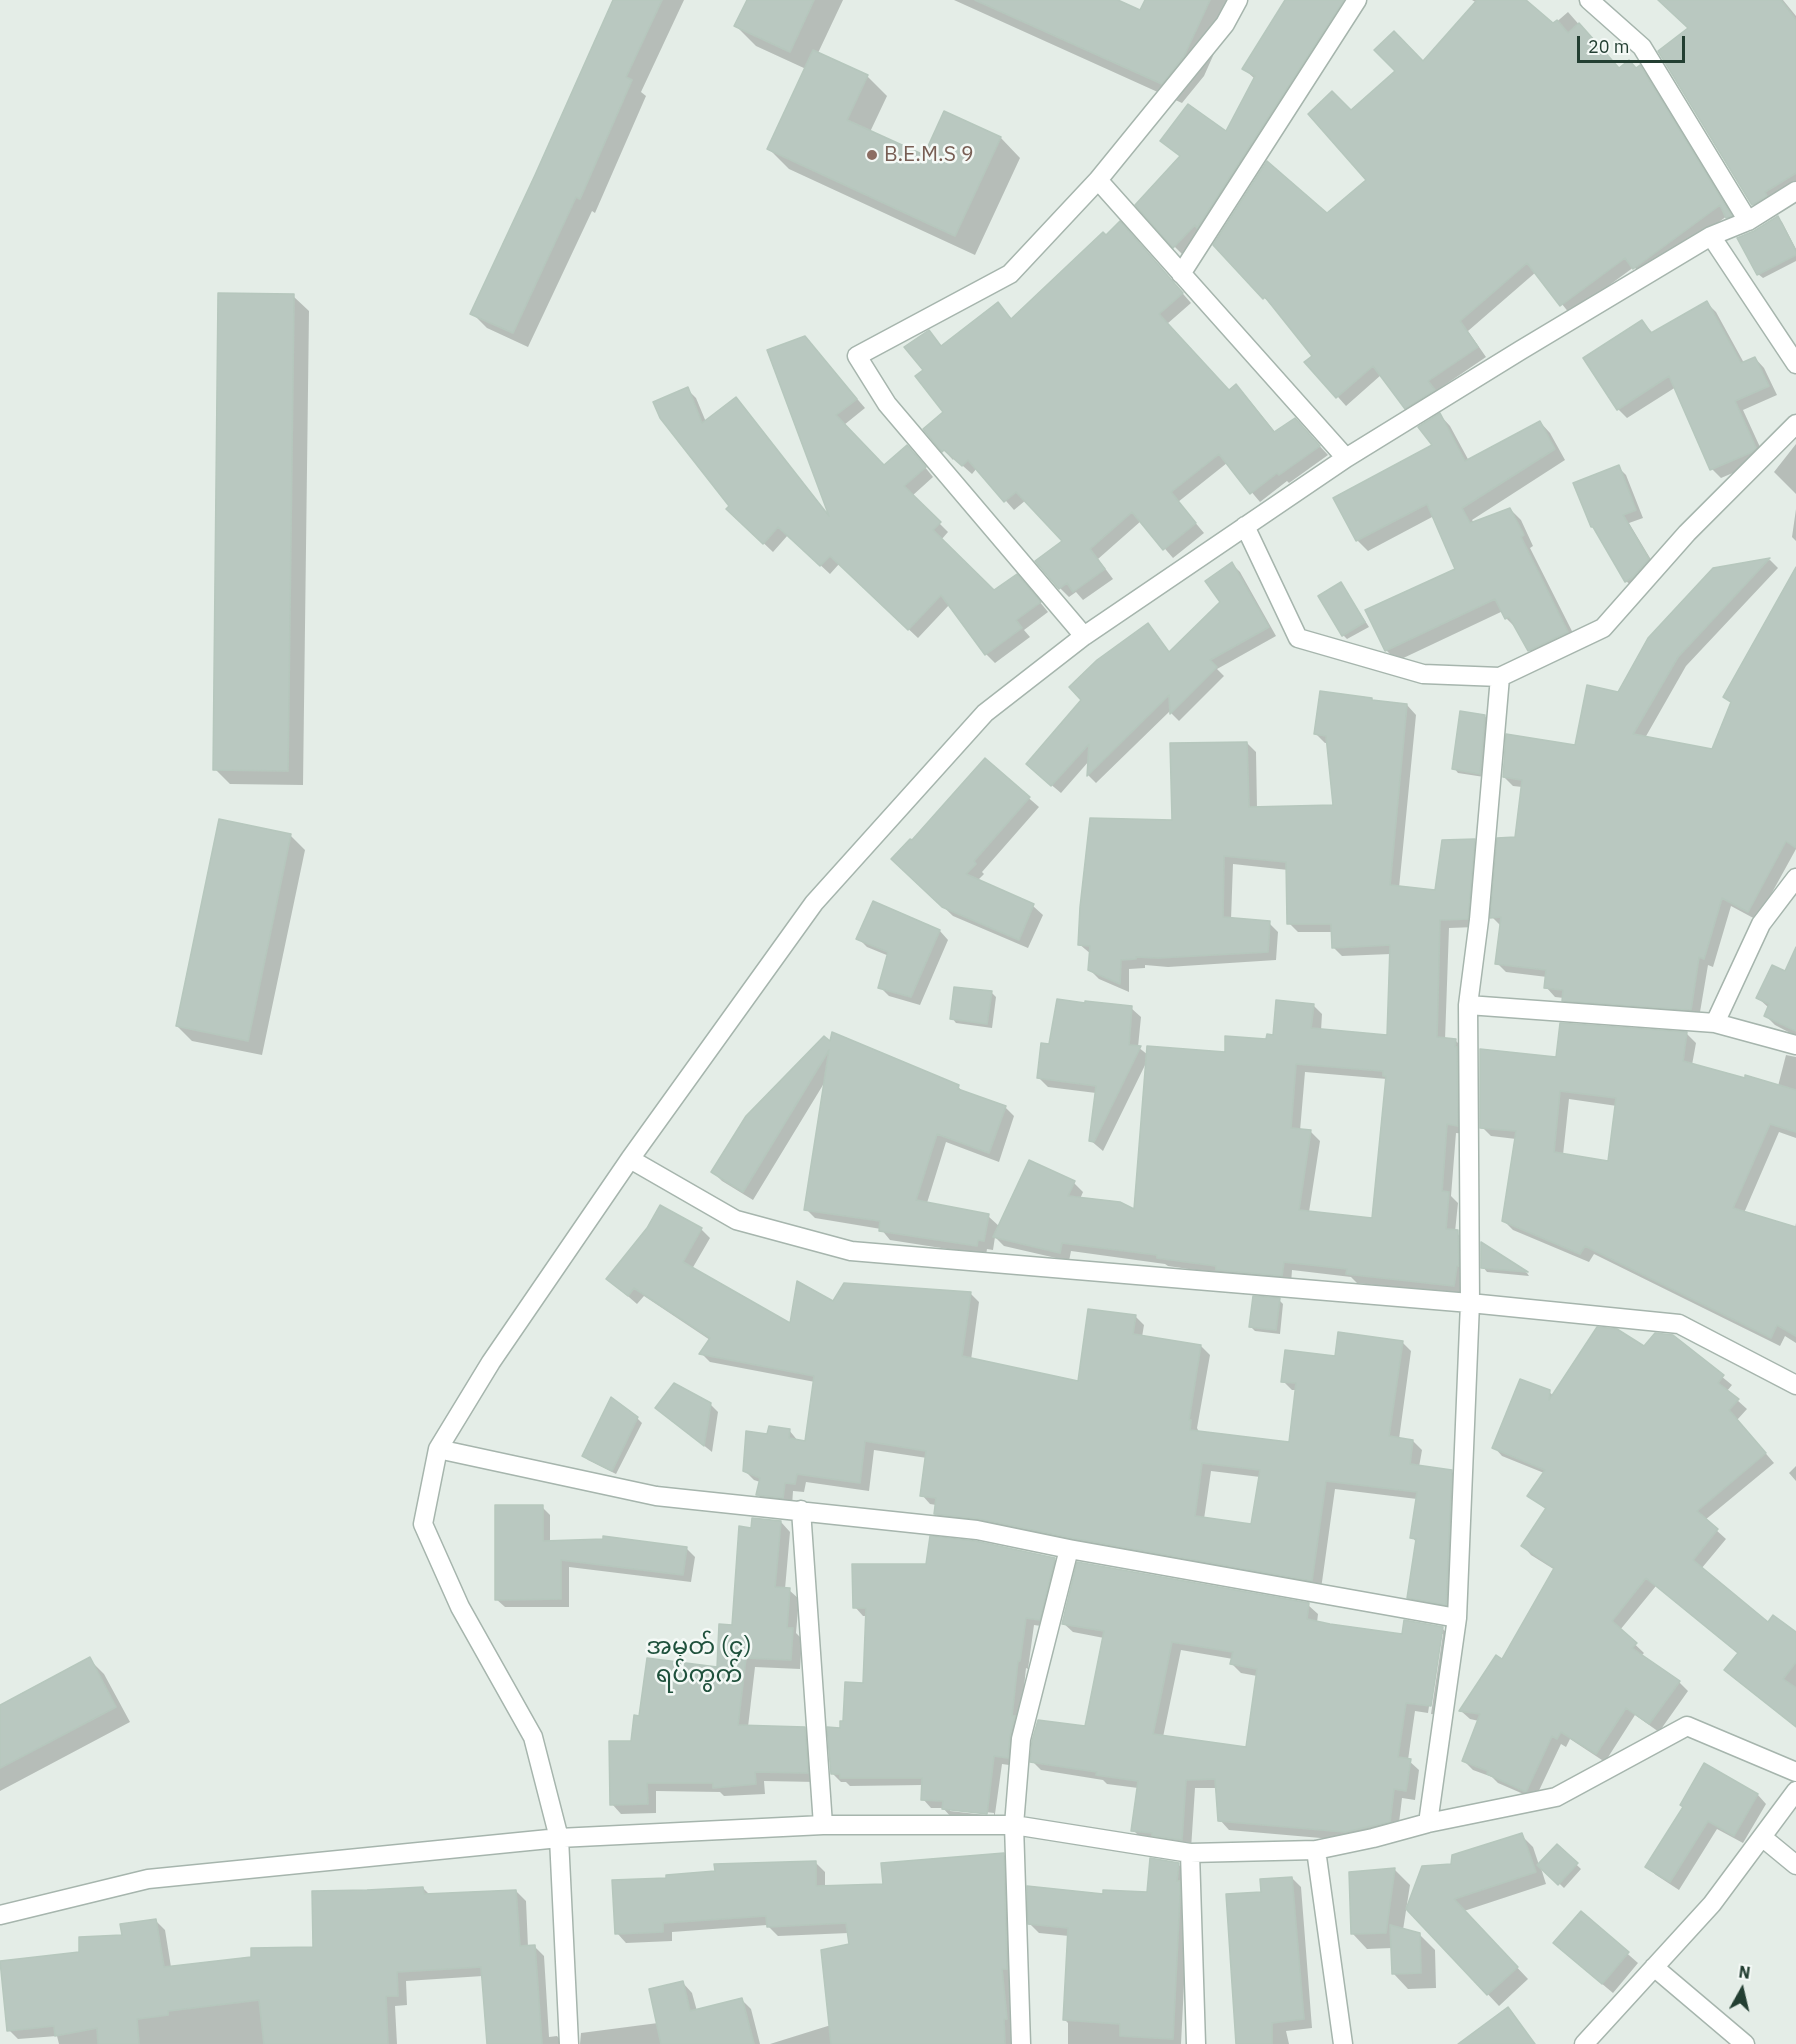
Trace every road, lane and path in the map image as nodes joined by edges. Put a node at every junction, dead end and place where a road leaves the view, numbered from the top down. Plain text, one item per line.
1 (1238, 0) edge
2 (1357, 0) edge
3 (1589, 0) edge
4 (1098, 180) junction
5 (1796, 191) edge
6 (1748, 221) junction
7 (1712, 236) junction
8 (1181, 274) junction
9 (1796, 364) edge
10 (1796, 424) edge
11 (1346, 458) junction
12 (1245, 526) junction
13 (1084, 636) junction
14 (1500, 677) junction
15 (1796, 878) edge
16 (1468, 1005) junction
17 (1715, 1023) junction
18 (1796, 1045) edge
19 (630, 1159) junction
20 (1470, 1302) junction
21 (1796, 1385) edge
22 (438, 1449) junction
23 (801, 1510) junction
24 (1069, 1549) junction
25 (1457, 1618) junction
26 (1796, 1772) edge
27 (1796, 1791) edge
28 (1428, 1822) junction
29 (822, 1825) junction
30 (1014, 1825) junction
31 (1762, 1837) junction
32 (559, 1838) junction
33 (1316, 1850) junction
34 (1190, 1853) junction
35 (1796, 1865) edge
36 (0, 1915) edge
37 (1654, 1967) junction
38 (568, 2044) edge
39 (1021, 2044) edge
40 (1196, 2044) edge
41 (1343, 2044) edge
42 (1584, 2044) edge
43 (1745, 2044) edge

1 - 4 street
2 - 8 street
3 - 6 street
4 - 8 street
4 - 13 street
5 - 6 street
6 - 7 street
7 - 9 street
7 - 11 street
8 - 11 street
10 - 14 street
11 - 12 street
12 - 13 street
12 - 14 street
13 - 19 street
14 - 16 street
15 - 17 street
16 - 17 street
16 - 20 street
17 - 18 street
19 - 20 street
19 - 22 street
20 - 21 street
20 - 25 street
22 - 23 street
22 - 32 street
23 - 24 street
23 - 29 street
24 - 25 street
24 - 30 street
25 - 28 street
26 - 28 street
27 - 31 street
28 - 33 street
29 - 30 street
29 - 32 street
30 - 34 street
30 - 39 street
31 - 35 street
31 - 37 street
32 - 36 street
32 - 38 street
33 - 34 street
33 - 41 street
34 - 40 street
37 - 42 street
37 - 43 street

